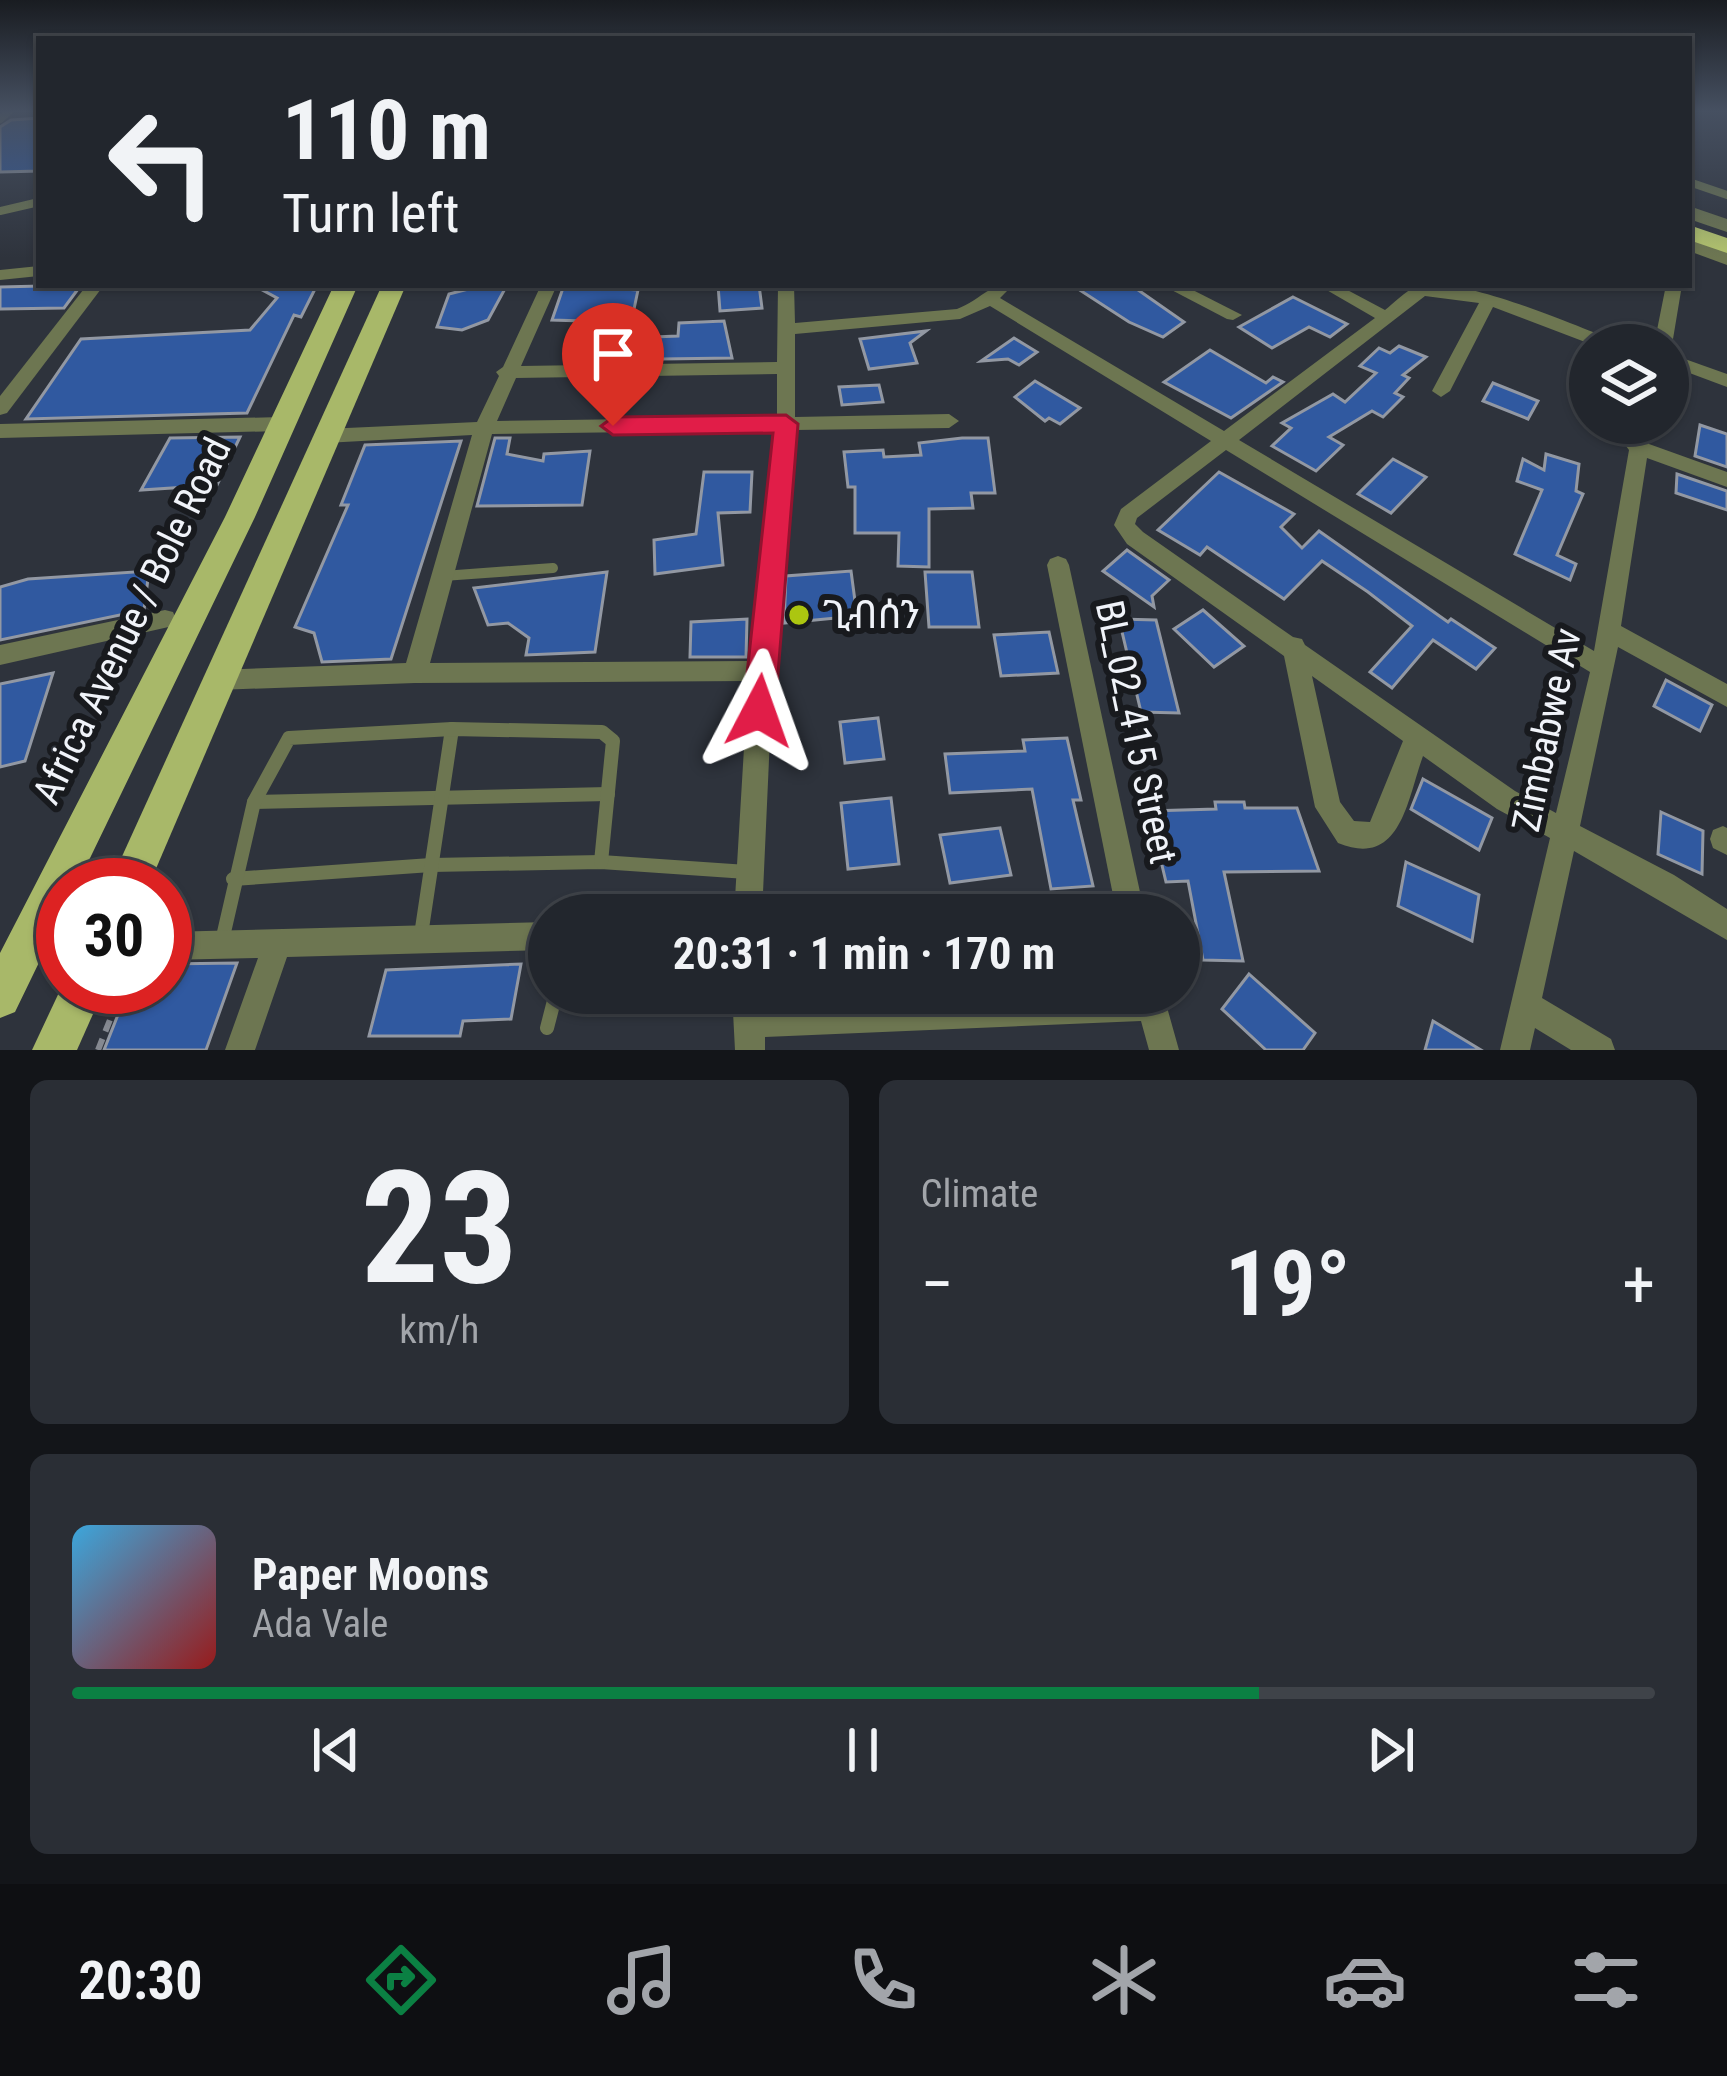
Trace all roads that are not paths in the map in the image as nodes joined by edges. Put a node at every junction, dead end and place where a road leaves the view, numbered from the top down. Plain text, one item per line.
1 (1692, 183) edge
2 (1727, 196) edge
3 (36, 203) edge
4 (0, 211) edge
5 (1692, 213) edge
6 (1692, 224) edge
7 (1727, 226) edge
8 (1692, 233) edge
9 (1727, 237) edge
10 (1692, 245) edge
11 (1727, 246) edge
12 (1727, 259) edge
13 (36, 271) edge
14 (0, 275) edge
15 (94, 288) edge
16 (345, 288) edge
17 (393, 288) edge
18 (548, 288) edge
19 (786, 288) edge
20 (1176, 288) edge
21 (1332, 288) edge
22 (1674, 288) edge
23 (998, 292) edge
24 (1487, 303) junction
25 (1233, 315) dead end
26 (1386, 316) junction
27 (1667, 324) edge
28 (787, 328) junction
29 (1569, 331) edge
30 (1689, 367) edge
31 (787, 368) junction
32 (506, 372) junction
33 (1727, 381) edge
34 (1442, 392) dead end
35 (0, 410) edge
36 (949, 421) dead end
37 (280, 424) junction
38 (786, 424) junction
39 (484, 428) junction
40 (0, 431) edge
41 (325, 436) junction
42 (1225, 444) junction
43 (1639, 444) edge
44 (1658, 444) edge
45 (1727, 479) edge
46 (1058, 566) dead end
47 (553, 568) dead end
48 (442, 576) junction
49 (165, 620) dead end
50 (1608, 630) junction
51 (1294, 646) junction
52 (0, 655) edge
53 (1603, 668) junction
54 (761, 671) junction
55 (415, 673) junction
56 (216, 680) junction
57 (1727, 695) edge
58 (452, 729) junction
59 (1416, 739) junction
60 (608, 794) junction
61 (442, 795) junction
62 (254, 802) junction
63 (1565, 835) junction
64 (140, 858) edge
65 (601, 862) junction
66 (431, 865) junction
67 (750, 872) junction
68 (233, 879) junction
69 (749, 894) edge
70 (1127, 894) edge
71 (1727, 926) edge
72 (528, 936) edge
73 (421, 939) junction
74 (278, 942) junction
75 (221, 944) junction
76 (192, 945) edge
77 (0, 997) edge
78 (1525, 1005) junction
79 (71, 1014) edge
80 (551, 1014) edge
81 (887, 1014) edge
82 (1153, 1014) edge
83 (748, 1022) edge
84 (547, 1028) dead end
85 (54, 1050) edge
86 (240, 1050) edge
87 (1164, 1050) edge
88 (1515, 1050) edge
89 (1600, 1050) edge

1 - 2 lane
3 - 4 lane
5 - 7 street
6 - 9 highway
8 - 11 highway
10 - 12 street
13 - 14 street
15 - 35 street
16 - 37 main road, Africa Avenue / Bole Road
17 - 41 main road
18 - 32 street
19 - 28 street
20 - 25 street
21 - 26 street
22 - 27 street
23 - 28 street
23 - 42 street
24 - 26 street
24 - 29 street
24 - 34 street
26 - 42 street
28 - 31 street
30 - 33 street
31 - 32 street
31 - 38 street
32 - 39 street
36 - 38 street
37 - 40 street
37 - 77 main road, Africa Avenue / Bole Road
38 - 39 street
38 - 54 street
39 - 41 street
39 - 48 street
41 - 56 main road
42 - 51 street
42 - 53 street
43 - 50 street, Zimbabwe Av
44 - 45 street
46 - 70 street, BL_02_415 Street
47 - 48 lane
48 - 55 street
49 - 52 street
50 - 53 street, Zimbabwe Av
50 - 57 street
51 - 59 street
51 - 59 street
53 - 63 street, Zimbabwe Av
54 - 55 street
54 - 67 street
55 - 56 street
56 - 64 main road
58 - 60 lane
58 - 61 lane
58 - 62 lane
59 - 63 street
60 - 61 lane
60 - 65 lane
61 - 62 lane
61 - 66 lane
62 - 68 lane
63 - 71 street
63 - 78 street, Zimbabwe Av
65 - 66 lane
65 - 67 lane
66 - 68 lane
66 - 73 lane
67 - 69 street
68 - 75 lane
72 - 73 street
73 - 74 street
74 - 75 street
74 - 86 street
75 - 76 street
78 - 88 street, Zimbabwe Av
78 - 89 street
79 - 85 main road
80 - 84 lane
81 - 83 street
82 - 87 street

